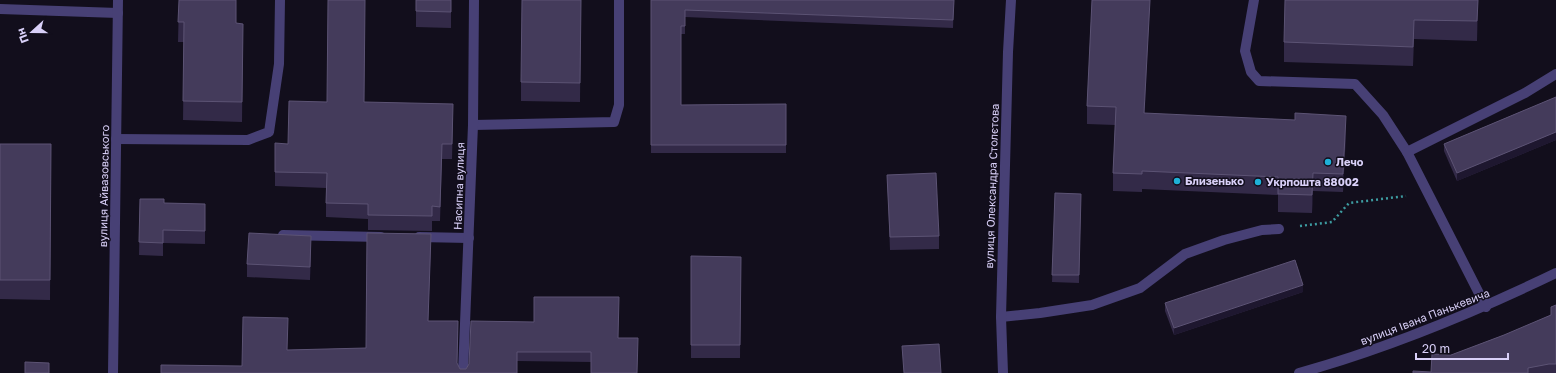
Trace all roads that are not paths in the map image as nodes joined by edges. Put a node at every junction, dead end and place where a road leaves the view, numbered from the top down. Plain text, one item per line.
1 (118, 0) edge
2 (280, 0) edge
3 (474, 0) edge
4 (619, 0) edge
5 (1012, 0) edge
6 (1254, 0) edge
7 (0, 9) edge
8 (118, 13) junction
9 (1556, 74) edge
10 (473, 124) junction
11 (116, 139) junction
12 (1407, 152) junction
13 (1280, 229) road end
14 (283, 234) edge
15 (392, 237) edge
16 (407, 237) edge
17 (469, 238) junction
18 (1556, 274) edge
19 (1486, 306) junction
20 (1001, 317) junction
21 (113, 373) edge
22 (463, 373) edge
23 (1003, 373) edge
24 (1299, 373) edge

1 - 8 street, вулиця Айвазовського
2 - 11 street
3 - 10 street, Насипна вулиця
4 - 10 street
5 - 20 street, вулиця Олександра Столєтова
6 - 12 street
7 - 8 street
8 - 11 street, вулиця Айвазовського
9 - 12 street
10 - 17 street, Насипна вулиця
11 - 21 street, вулиця Айвазовського
12 - 19 street
13 - 20 street
14 - 15 street
16 - 17 street
17 - 22 street, Насипна вулиця
18 - 19 street, вулиця Івана Панькевича
19 - 24 street, вулиця Івана Панькевича
20 - 23 street, вулиця Олександра Столєтова

